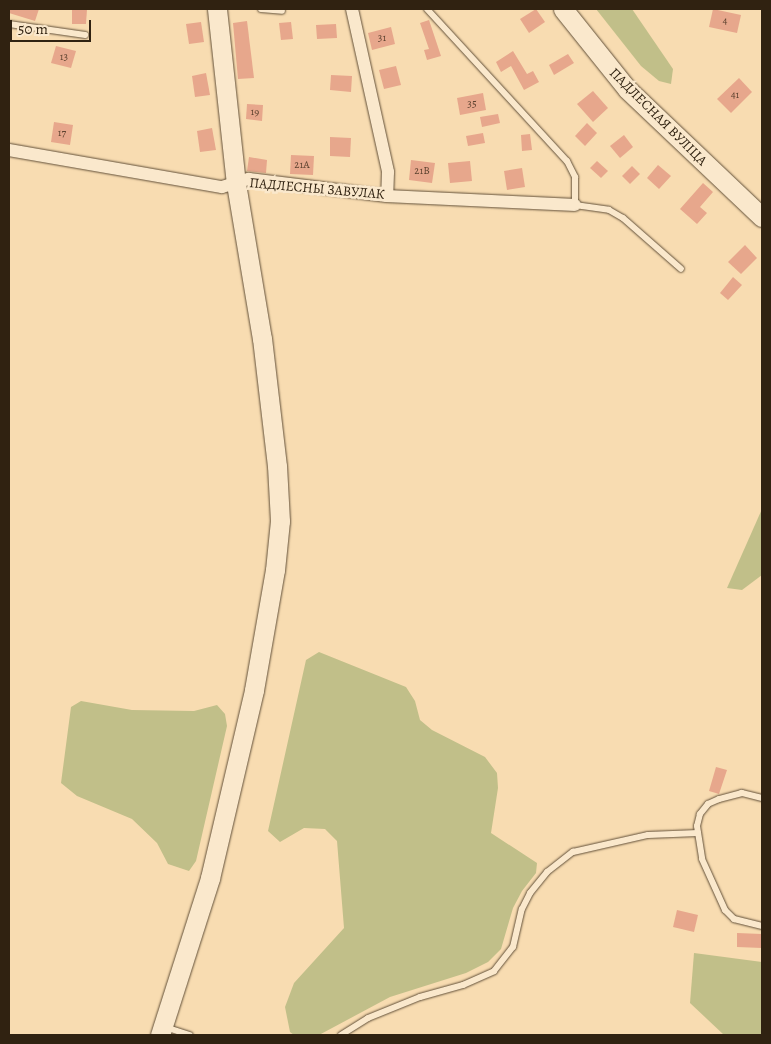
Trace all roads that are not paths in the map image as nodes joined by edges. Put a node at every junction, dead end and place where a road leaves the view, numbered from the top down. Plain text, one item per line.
1 (217, 9) edge
2 (261, 9) edge
3 (352, 9) edge
4 (427, 9) edge
5 (564, 9) edge
6 (282, 11) dead end
7 (9, 24) edge
8 (85, 35) dead end
9 (9, 150) edge
10 (236, 184) junction
11 (387, 196) junction
12 (575, 205) junction
13 (762, 217) edge
14 (681, 269) dead end
15 (762, 798) edge
16 (698, 833) junction
17 (762, 926) edge
18 (161, 1031) edge
19 (190, 1035) edge
20 (341, 1035) edge

1 - 10 street, ПАДЛЕСНЫ ЗАВУЛАК
2 - 6 lane
3 - 11 street
4 - 12 lane
5 - 13 street, ПАДЛЕСНАЯ ВУЛІЦА
7 - 8 lane
9 - 10 street
10 - 11 street, ПАДЛЕСНЫ ЗАВУЛАК
10 - 18 street
11 - 12 street, ПАДЛЕСНЫ ЗАВУЛАК
12 - 14 lane
15 - 16 lane
16 - 17 lane
16 - 20 lane
18 - 19 lane

